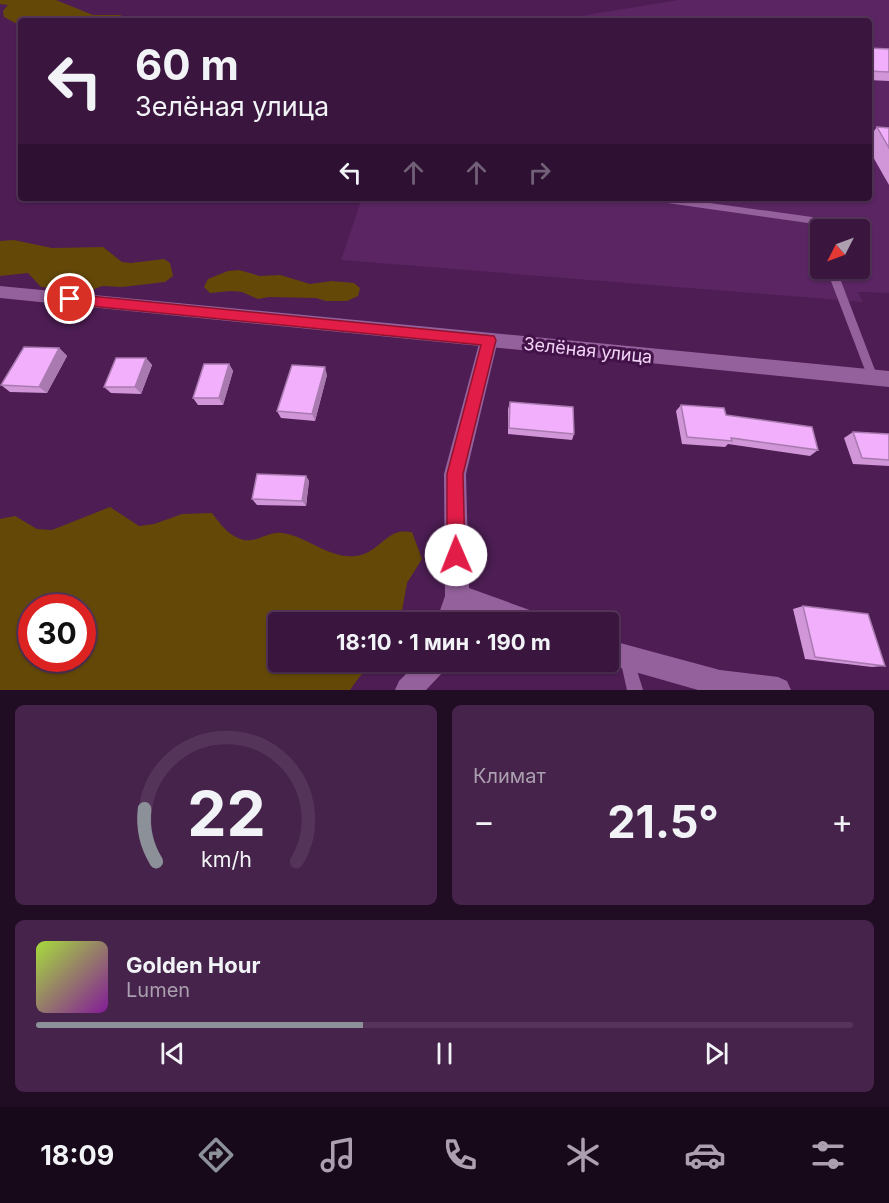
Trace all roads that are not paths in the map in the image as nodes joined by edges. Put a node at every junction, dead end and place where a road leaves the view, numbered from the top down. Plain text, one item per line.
1 (675, 201) edge
2 (810, 220) edge
3 (836, 279) edge
4 (0, 292) edge
5 (489, 340) junction
6 (881, 379) edge
7 (457, 596) junction
8 (451, 612) edge
9 (501, 612) edge
10 (619, 656) edge
11 (619, 658) edge
12 (425, 672) edge
13 (408, 690) edge
14 (635, 690) edge
15 (778, 690) edge

1 - 2 lane
3 - 6 lane
4 - 5 street, Зелёная улица
5 - 6 street, Зелёная улица
5 - 7 street
7 - 8 street
7 - 9 street
10 - 15 street
11 - 14 lane
12 - 13 street

